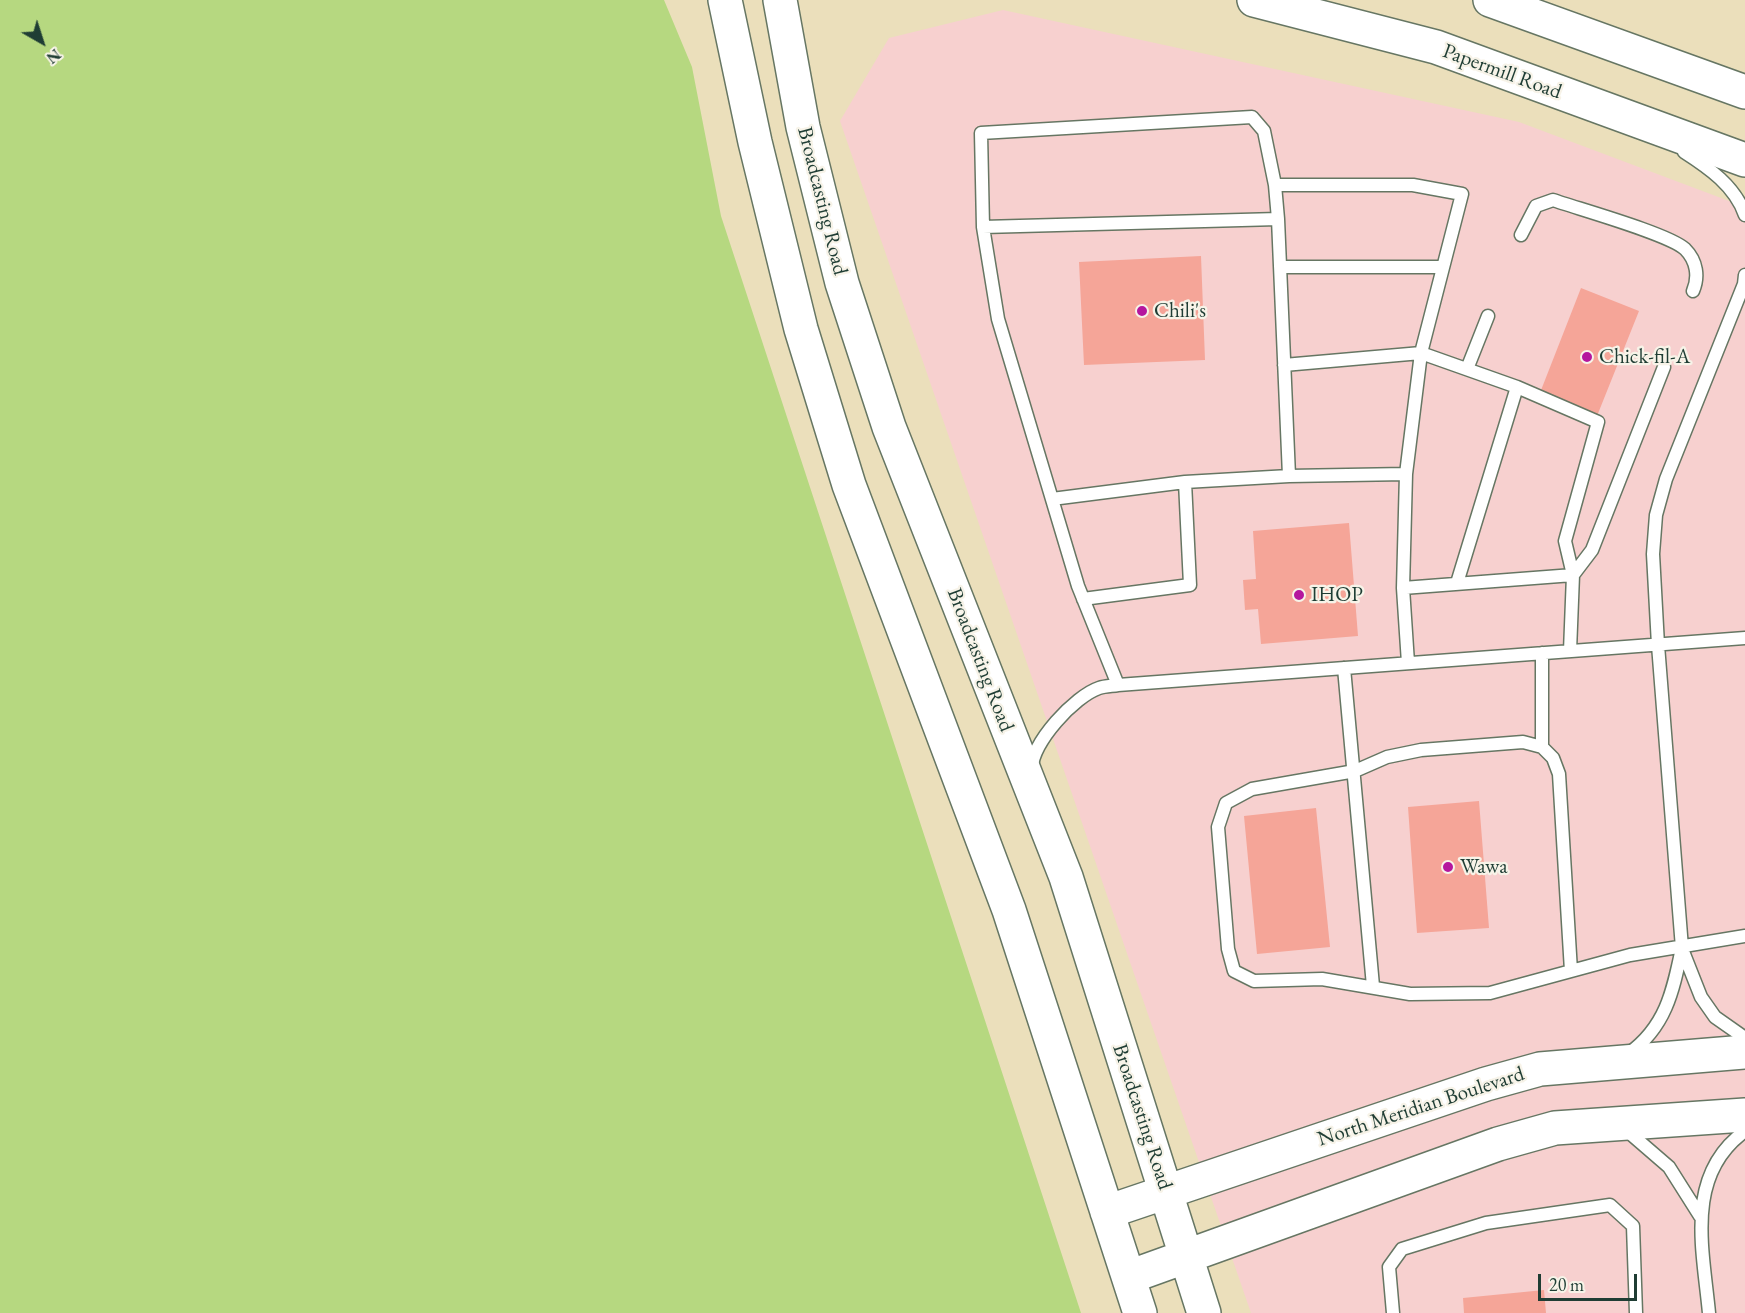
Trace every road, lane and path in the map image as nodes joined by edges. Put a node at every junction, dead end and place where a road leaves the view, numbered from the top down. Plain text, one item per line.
1 (725, 0) edge
2 (780, 0) edge
3 (1254, 0) edge
4 (1490, 0) edge
5 (1745, 92) edge
6 (1635, 120) junction
7 (1745, 160) edge
8 (1275, 185) junction
9 (1745, 215) edge
10 (1278, 219) junction
11 (983, 227) junction
12 (1521, 235) dead end
13 (1280, 267) junction
14 (1443, 267) junction
15 (1745, 281) edge
16 (1693, 291) dead end
17 (1488, 316) dead end
18 (1421, 353) junction
19 (1284, 364) junction
20 (1664, 367) dead end
21 (1467, 369) junction
22 (1517, 387) junction
23 (1406, 474) junction
24 (1289, 476) junction
25 (1185, 482) junction
26 (1052, 499) junction
27 (1573, 575) junction
28 (1456, 583) junction
29 (1403, 588) junction
30 (1083, 599) junction
31 (1745, 638) edge
32 (1658, 645) junction
33 (1570, 651) junction
34 (1542, 653) junction
35 (1408, 663) junction
36 (1344, 668) junction
37 (1118, 685) junction
38 (1542, 747) junction
39 (1355, 771) junction
40 (1033, 794) junction
41 (1745, 936) edge
42 (1682, 948) junction
43 (1571, 972) junction
44 (1373, 986) junction
45 (1745, 1038) edge
46 (1745, 1052) edge
47 (1604, 1064) junction
48 (1745, 1115) edge
49 (1618, 1124) junction
50 (1745, 1131) edge
51 (1166, 1191) junction
52 (1107, 1212) junction
53 (1700, 1216) junction
54 (1187, 1258) junction
55 (1129, 1277) junction
56 (1140, 1313) edge
57 (1204, 1313) edge
58 (1392, 1313) edge
59 (1636, 1313) edge
60 (1708, 1313) edge

1 - 52 main road
2 - 40 main road, Broadcasting Road
3 - 6 main road, Papermill Road
4 - 5 main road
6 - 7 main road, Papermill Road
6 - 9 lane
8 - 10 lane
8 - 11 lane
8 - 14 lane
10 - 11 lane
10 - 13 lane
11 - 26 lane
12 - 16 lane
13 - 14 lane
13 - 19 lane
14 - 18 lane
15 - 32 lane
17 - 21 lane
18 - 19 lane
18 - 21 lane
18 - 23 lane
19 - 24 lane
20 - 27 lane
21 - 22 lane
22 - 27 lane
22 - 28 lane
23 - 24 lane
23 - 29 lane
24 - 25 lane
25 - 26 lane
25 - 30 lane
26 - 30 lane
27 - 28 lane
27 - 33 lane
28 - 29 lane
29 - 35 lane
30 - 37 lane
31 - 32 lane
32 - 33 lane
32 - 42 lane
33 - 34 lane
34 - 35 lane
34 - 38 lane
35 - 36 lane
36 - 37 lane
36 - 39 lane
37 - 40 lane
38 - 39 lane
38 - 43 lane
39 - 44 lane
39 - 44 lane
40 - 51 main road, Broadcasting Road
41 - 42 lane
42 - 43 lane
42 - 45 lane
42 - 47 lane
43 - 44 lane
46 - 47 main road, North Meridian Boulevard
47 - 51 main road, North Meridian Boulevard
48 - 49 main road
49 - 53 lane
49 - 54 main road
50 - 53 lane
51 - 52 main road, North Meridian Boulevard
51 - 54 main road, Broadcasting Road
52 - 55 main road
53 - 60 lane
54 - 55 main road
54 - 57 main road, Broadcasting Road
55 - 56 main road
58 - 59 lane

